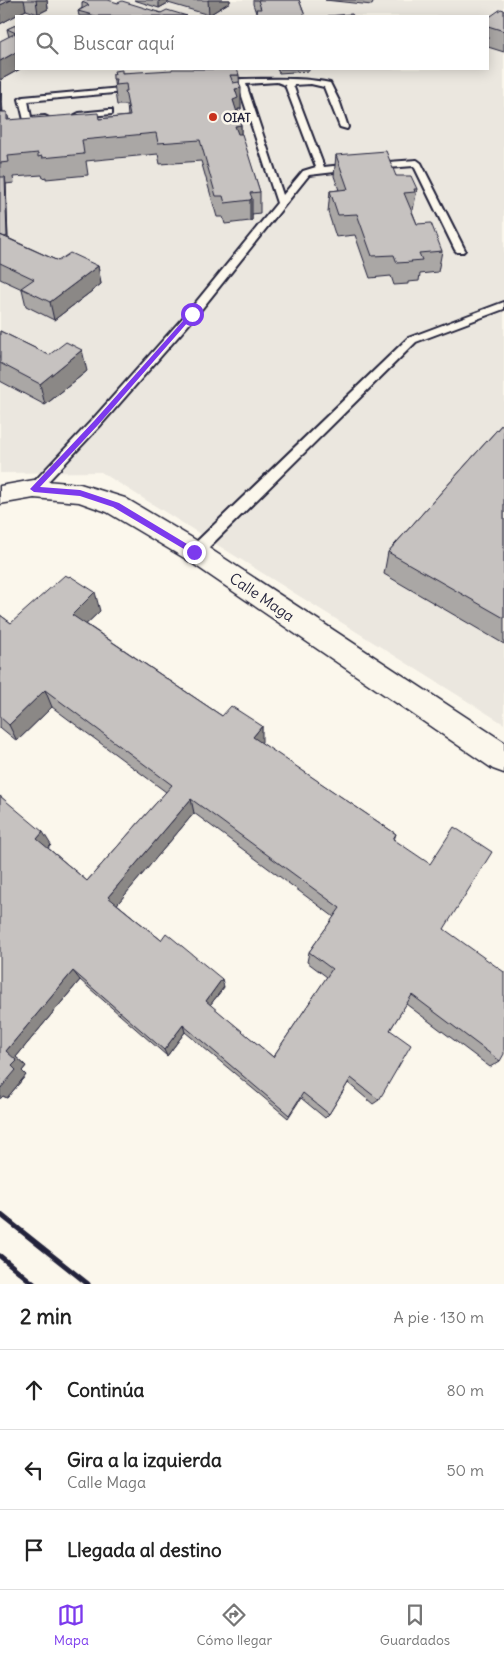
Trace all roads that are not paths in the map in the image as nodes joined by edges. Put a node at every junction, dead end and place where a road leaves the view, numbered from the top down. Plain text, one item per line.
1 (214, 78) edge
2 (241, 82) junction
3 (288, 83) junction
4 (145, 87) edge
5 (109, 112) dead end
6 (73, 116) edge
7 (55, 117) edge
8 (344, 127) dead end
9 (321, 170) junction
10 (282, 205) junction
11 (460, 250) dead end
12 (504, 305) edge
13 (34, 489) junction
14 (0, 495) edge
15 (194, 552) junction
16 (504, 759) edge

1 - 2 lane
2 - 3 lane
2 - 10 lane
3 - 8 lane
3 - 9 lane
4 - 7 lane
5 - 6 lane
9 - 10 lane
9 - 11 lane
10 - 13 lane
12 - 15 lane
13 - 14 street, Calle Maga
13 - 15 street, Calle Maga
15 - 16 street, Calle Maga

